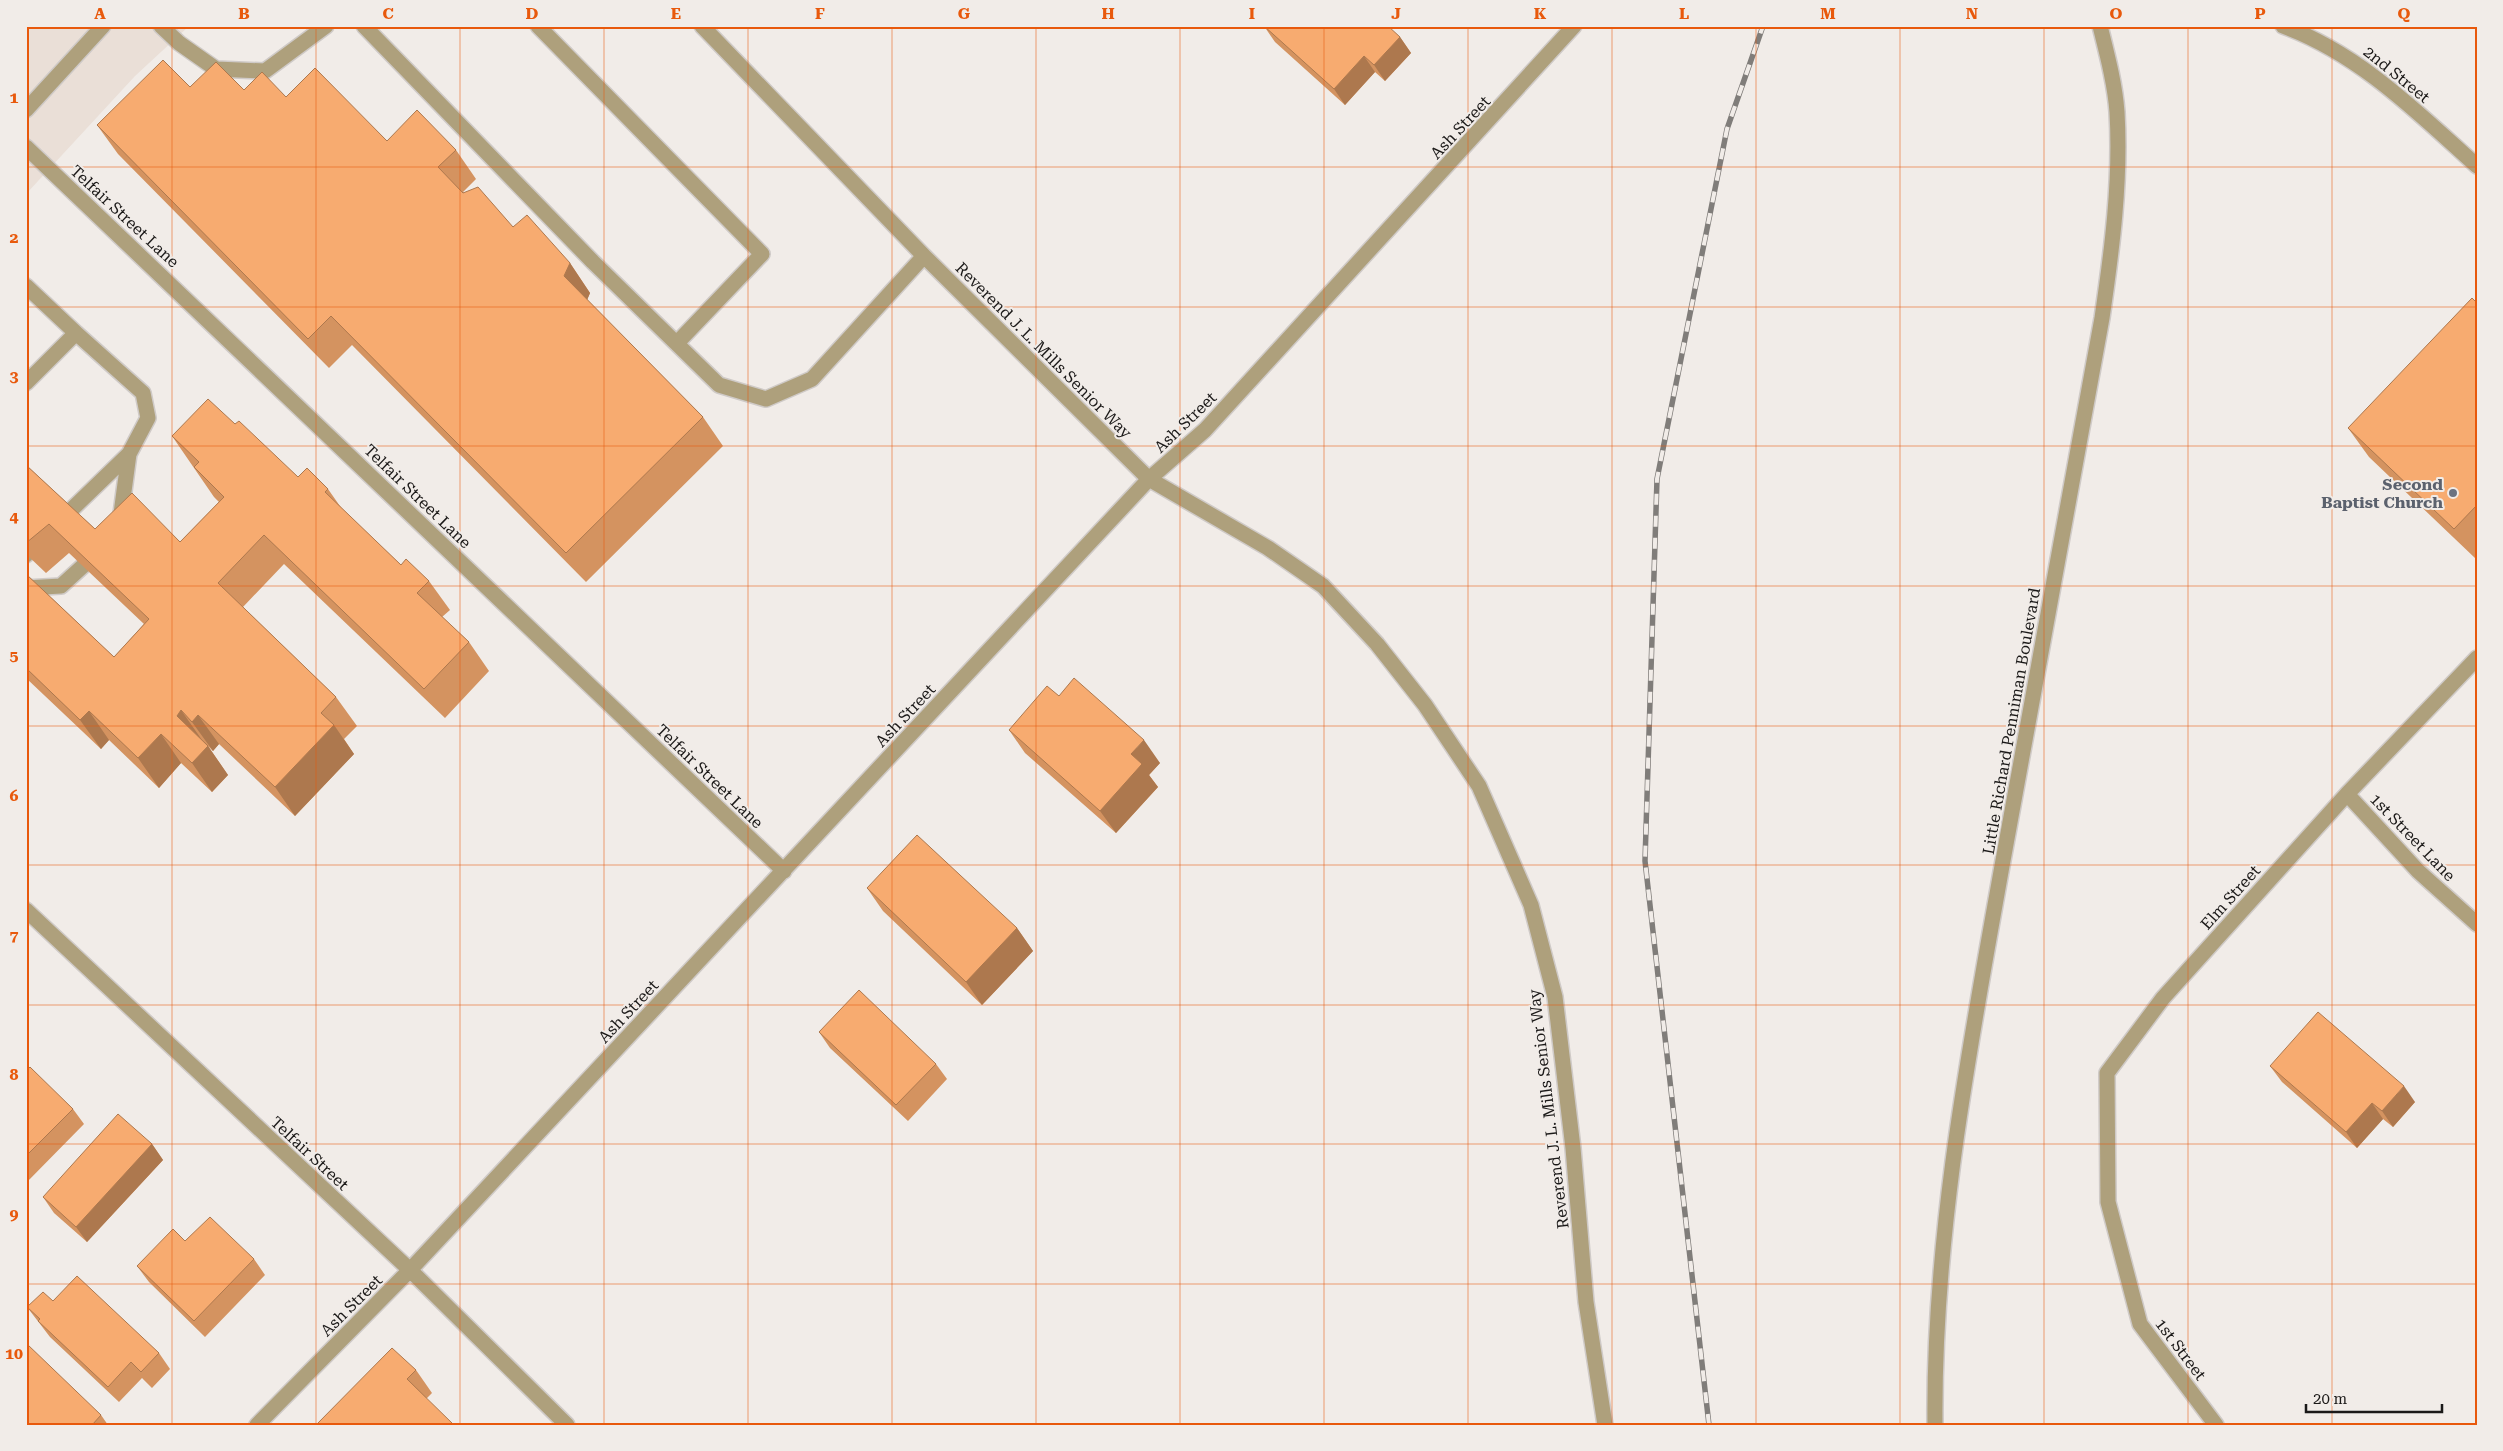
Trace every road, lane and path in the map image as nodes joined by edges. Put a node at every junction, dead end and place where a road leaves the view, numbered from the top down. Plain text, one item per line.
1 (103, 26) edge
2 (161, 26) edge
3 (326, 26) edge
4 (364, 26) edge
5 (538, 26) edge
6 (1574, 26) edge
7 (2100, 26) edge
8 (2283, 26) edge
9 (710, 29) edge
10 (26, 110) edge
11 (26, 147) edge
12 (2477, 166) edge
13 (924, 256) junction
14 (26, 286) edge
15 (76, 333) junction
16 (677, 343) junction
17 (26, 383) edge
18 (129, 454) junction
19 (1149, 479) junction
20 (68, 513) edge
21 (113, 534) edge
22 (83, 566) edge
23 (26, 588) edge
24 (2477, 658) edge
25 (2347, 794) junction
26 (784, 871) junction
27 (26, 910) edge
28 (2477, 924) edge
29 (2108, 1202) joint
30 (410, 1270) junction
31 (257, 1425) edge
32 (568, 1425) edge
33 (1605, 1425) edge
34 (1936, 1425) edge
35 (2216, 1425) edge

1 - 10 street
2 - 3 street
4 - 16 street
5 - 16 street
6 - 19 street, Ash Street
7 - 34 street, Little Richard Penniman Boulevard
8 - 12 street, 2nd Street
9 - 13 street, Reverend J. L. Mills Senior Way
11 - 26 street, Telfair Street Lane
13 - 16 street
13 - 19 street, Reverend J. L. Mills Senior Way
14 - 15 street
15 - 17 street
15 - 18 street
18 - 20 street
18 - 21 street
19 - 26 street, Ash Street
19 - 33 street, Reverend J. L. Mills Senior Way
22 - 23 street
24 - 25 street, Elm Street
25 - 28 street, 1st Street Lane
25 - 29 street, Elm Street
26 - 30 street, Ash Street
27 - 30 street, Telfair Street
29 - 35 street, 1st Street
30 - 31 street, Ash Street
30 - 32 street, Telfair Street

